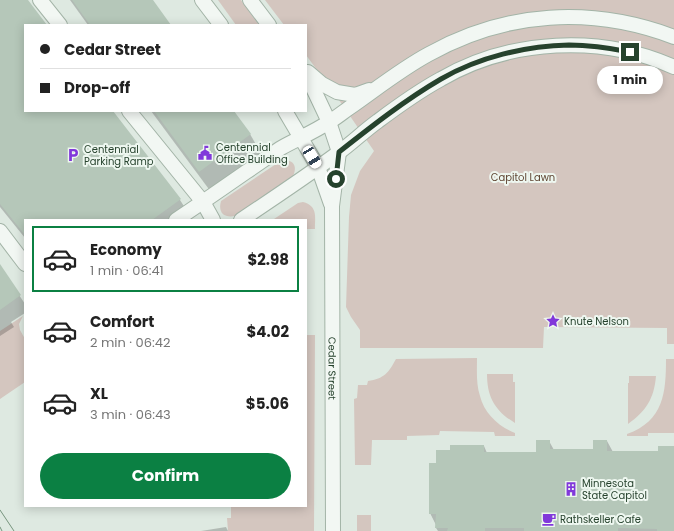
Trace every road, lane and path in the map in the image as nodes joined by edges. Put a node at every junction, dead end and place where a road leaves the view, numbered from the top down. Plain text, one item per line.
1 (40, 0) edge
2 (202, 0) edge
3 (250, 0) edge
4 (59, 24) edge
5 (220, 24) edge
6 (268, 24) edge
7 (674, 37) edge
8 (674, 67) edge
9 (307, 71) edge
10 (307, 78) edge
11 (379, 87) junction
12 (130, 112) edge
13 (286, 112) edge
14 (329, 122) junction
15 (300, 137) junction
16 (339, 152) junction
17 (318, 167) junction
18 (203, 202) junction
19 (332, 206) junction
20 (178, 219) edge
21 (212, 219) edge
22 (242, 219) edge
23 (0, 231) edge
24 (24, 263) edge
25 (333, 531) edge

1 - 4 street
2 - 5 street
3 - 6 street
7 - 11 street
8 - 16 street
9 - 11 street
10 - 14 street, Cedar Street
11 - 14 street
12 - 18 street
13 - 15 street, Cedar Street
14 - 15 street
14 - 16 street, Cedar Street
15 - 17 street, Cedar Street
15 - 18 street
16 - 17 street
16 - 19 street, Cedar Street
17 - 19 street, Cedar Street
17 - 22 street
18 - 20 street
18 - 21 street
19 - 25 street, Cedar Street
23 - 24 street

